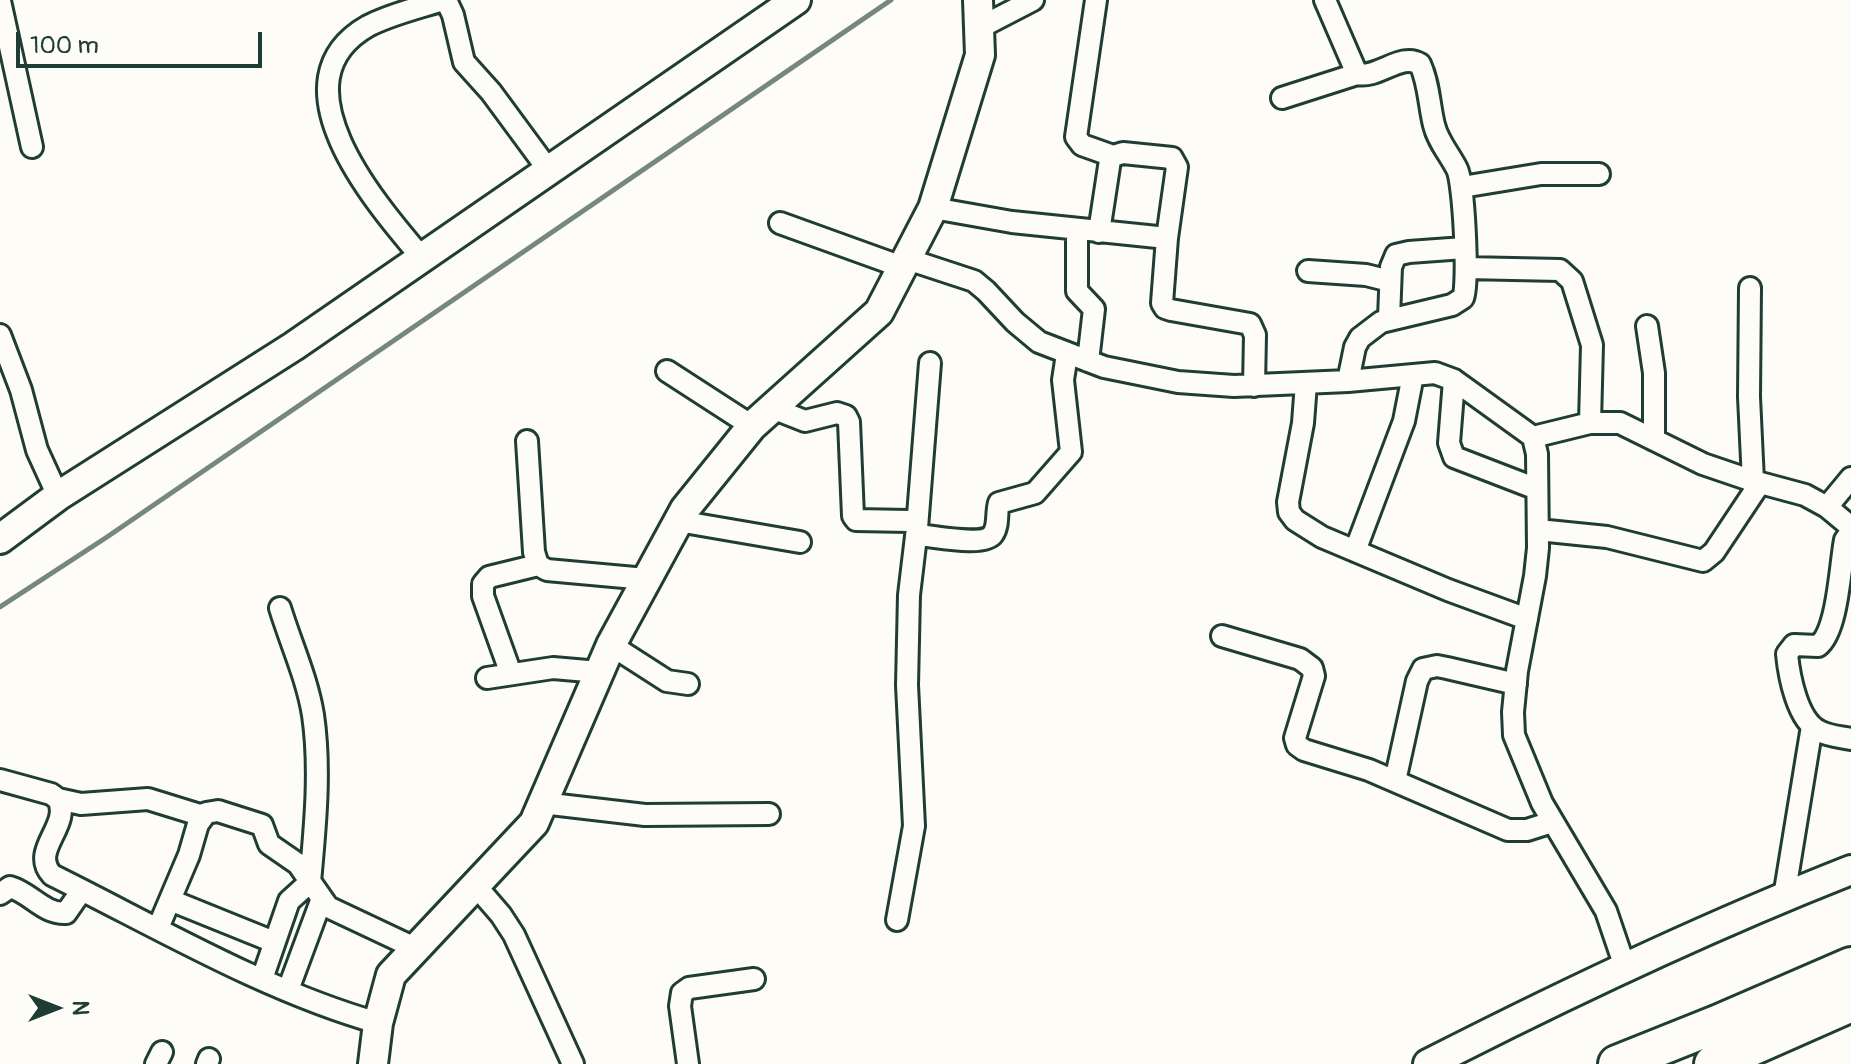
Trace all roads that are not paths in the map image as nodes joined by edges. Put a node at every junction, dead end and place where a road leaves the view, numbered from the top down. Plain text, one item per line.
1 (445, 0) edge
2 (796, 0) edge
3 (978, 0) edge
4 (1033, 0) edge
5 (1096, 0) edge
6 (1325, 0) edge
7 (0, 1) edge
8 (979, 28) junction
9 (1357, 74) junction
10 (1282, 98) dead end
11 (32, 147) dead end
12 (1113, 156) junction
13 (550, 172) junction
14 (1599, 174) dead end
15 (1462, 187) junction
16 (933, 208) junction
17 (780, 223) dead end
18 (1077, 230) junction
19 (1099, 232) junction
20 (1167, 238) junction
21 (422, 258) junction
22 (1465, 258) junction
23 (904, 263) junction
24 (1308, 271) dead end
25 (1390, 281) junction
26 (1750, 288) dead end
27 (1389, 318) junction
28 (1647, 326) dead end
29 (0, 335) edge
30 (1067, 354) junction
31 (1088, 361) junction
32 (930, 363) dead end
33 (667, 371) dead end
34 (1413, 375) junction
35 (1454, 380) junction
36 (1348, 381) junction
37 (1306, 383) junction
38 (1254, 386) junction
39 (762, 417) junction
40 (1590, 423) junction
41 (1533, 437) junction
42 (1654, 440) junction
43 (527, 441) dead end
44 (1851, 478) edge
45 (1756, 482) junction
46 (1537, 489) junction
47 (58, 496) junction
48 (1827, 507) junction
49 (678, 521) junction
50 (1851, 529) edge
51 (1538, 530) junction
52 (918, 531) junction
53 (0, 539) edge
54 (800, 542) dead end
55 (1355, 551) junction
56 (538, 565) junction
57 (646, 579) junction
58 (280, 608) dead end
59 (1527, 619) junction
60 (1222, 636) dead end
61 (611, 645) junction
62 (599, 672) junction
63 (511, 674) junction
64 (487, 678) dead end
65 (688, 684) dead end
66 (1516, 684) junction
67 (1812, 726) junction
68 (1851, 739) edge
69 (0, 780) edge
70 (1395, 781) junction
71 (58, 799) junction
72 (542, 803) junction
73 (769, 814) dead end
74 (203, 816) junction
75 (1552, 822) junction
76 (1851, 870) edge
77 (310, 882) junction
78 (476, 886) junction
79 (82, 890) junction
80 (0, 894) edge
81 (1784, 897) junction
82 (170, 900) junction
83 (321, 901) junction
84 (897, 920) dead end
85 (158, 928) junction
86 (274, 942) junction
87 (417, 949) junction
88 (1851, 966) edge
89 (1625, 967) junction
90 (262, 979) junction
91 (754, 979) dead end
92 (288, 990) junction
93 (1851, 1003) edge
94 (378, 1023) junction
95 (373, 1064) edge
96 (573, 1064) edge
97 (688, 1064) edge
98 (1428, 1064) edge
99 (1617, 1064) edge
100 (1713, 1064) edge

1 - 13 street
1 - 21 street
2 - 13 street
3 - 8 street
4 - 8 street
5 - 12 street
6 - 9 street
7 - 11 street
8 - 16 street
9 - 10 street
9 - 15 street
12 - 19 street
12 - 20 street
13 - 21 street
14 - 15 street
15 - 22 street
16 - 18 street
16 - 23 street
17 - 23 street
18 - 19 street
18 - 31 street
19 - 20 street
20 - 38 street
21 - 47 street
22 - 25 street
22 - 27 street
22 - 40 street
23 - 30 street
23 - 39 street
24 - 25 street
25 - 27 street
26 - 45 street
27 - 36 street
28 - 42 street
29 - 47 street
30 - 31 street
30 - 52 street
31 - 38 street
32 - 52 street
33 - 39 street
34 - 35 street
34 - 36 street
34 - 55 street
35 - 41 street
35 - 46 street
36 - 37 street
37 - 38 street
37 - 55 street
39 - 49 street
39 - 52 street
40 - 41 street
40 - 42 street
41 - 46 street
42 - 45 street
43 - 56 street
44 - 48 street
45 - 48 street
45 - 51 street
46 - 51 street
47 - 53 street
48 - 50 street
49 - 54 street
49 - 57 street
50 - 67 street
51 - 59 street
52 - 84 street
55 - 59 street
56 - 57 street
56 - 63 street
57 - 61 street
58 - 77 street
59 - 66 street
60 - 70 street
61 - 62 street
61 - 65 street
62 - 63 street
62 - 72 street
63 - 64 street
66 - 70 street
66 - 75 street
67 - 68 street
67 - 81 street
69 - 71 street
70 - 75 street
71 - 74 street
71 - 79 street
72 - 73 street
72 - 78 street
74 - 77 street
74 - 82 street
75 - 89 street
76 - 81 street
77 - 83 street
77 - 86 street
78 - 87 street
78 - 96 street
79 - 80 street
79 - 85 street
81 - 89 street
82 - 85 street
82 - 86 street
83 - 87 street
83 - 92 street
85 - 90 street
86 - 90 street
87 - 94 street
88 - 99 highway
89 - 98 street
90 - 92 street
91 - 97 street
92 - 94 street
93 - 100 highway
94 - 95 street

